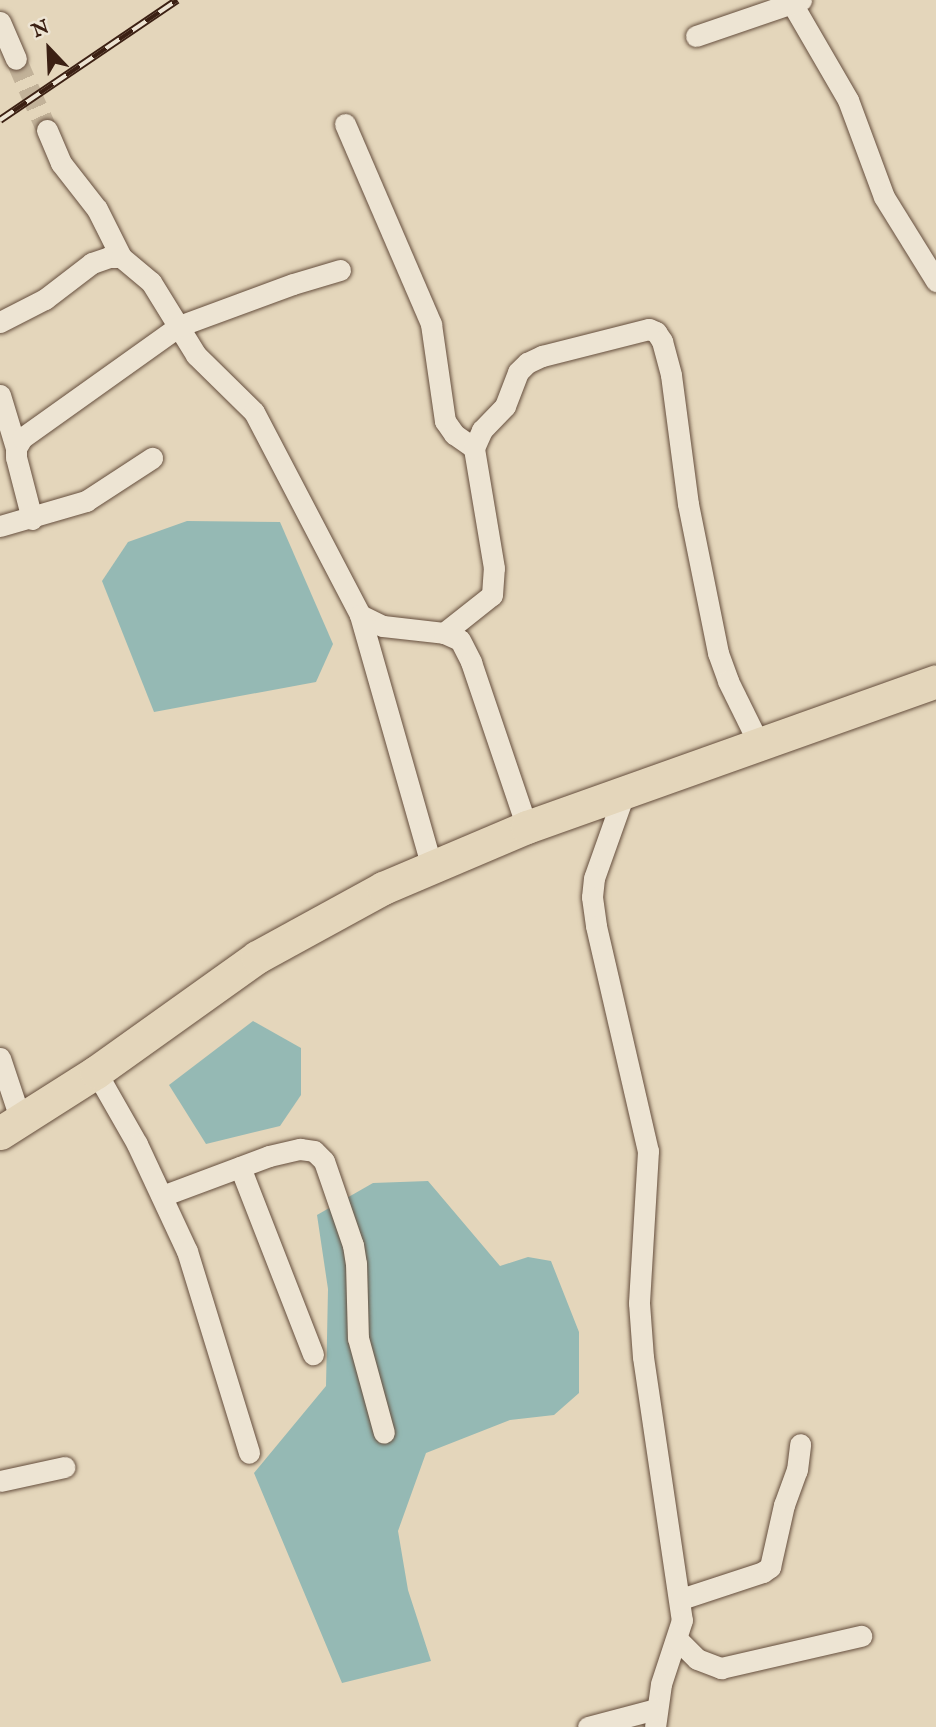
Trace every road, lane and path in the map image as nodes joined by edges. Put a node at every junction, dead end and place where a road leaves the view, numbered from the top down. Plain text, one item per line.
1 (794, 1) edge
2 (0, 22) edge
3 (696, 36) dead end
4 (16, 59) tunnel mouth
5 (345, 124) dead end
6 (47, 130) tunnel mouth
7 (121, 257) junction
8 (340, 270) dead end
9 (936, 281) edge
10 (0, 322) edge
11 (179, 326) junction
12 (0, 395) edge
13 (16, 448) junction
14 (474, 449) junction
15 (152, 458) dead end
16 (32, 519) junction
17 (0, 526) edge
18 (360, 615) junction
19 (444, 633) junction
20 (934, 688) edge
21 (758, 742) junction
22 (625, 790) junction
23 (527, 827) junction
24 (432, 867) junction
25 (0, 1058) edge
26 (96, 1072) junction
27 (10, 1127) edge
28 (240, 1167) junction
29 (162, 1196) junction
30 (313, 1354) dead end
31 (384, 1433) dead end
32 (800, 1444) dead end
33 (249, 1453) dead end
34 (64, 1467) dead end
35 (0, 1481) edge
36 (681, 1600) junction
37 (861, 1636) dead end
38 (677, 1639) junction
39 (655, 1718) edge
40 (587, 1727) edge

1 - 3 street
1 - 9 street
2 - 4 street
5 - 14 street
6 - 7 street
7 - 10 street
7 - 11 street
8 - 11 street
11 - 13 street
11 - 18 street
12 - 13 street
13 - 16 street
14 - 19 street
14 - 21 street
15 - 16 street
16 - 17 street
18 - 19 street
18 - 24 street
19 - 23 street
20 - 21 main road
21 - 22 main road
22 - 23 main road
22 - 36 street
23 - 24 main road
24 - 26 main road
25 - 27 street
26 - 27 main road
26 - 29 street
28 - 29 street
28 - 30 street
28 - 31 street
29 - 33 street
32 - 36 street
34 - 35 street
36 - 38 street
37 - 38 street
38 - 39 street
39 - 40 street

